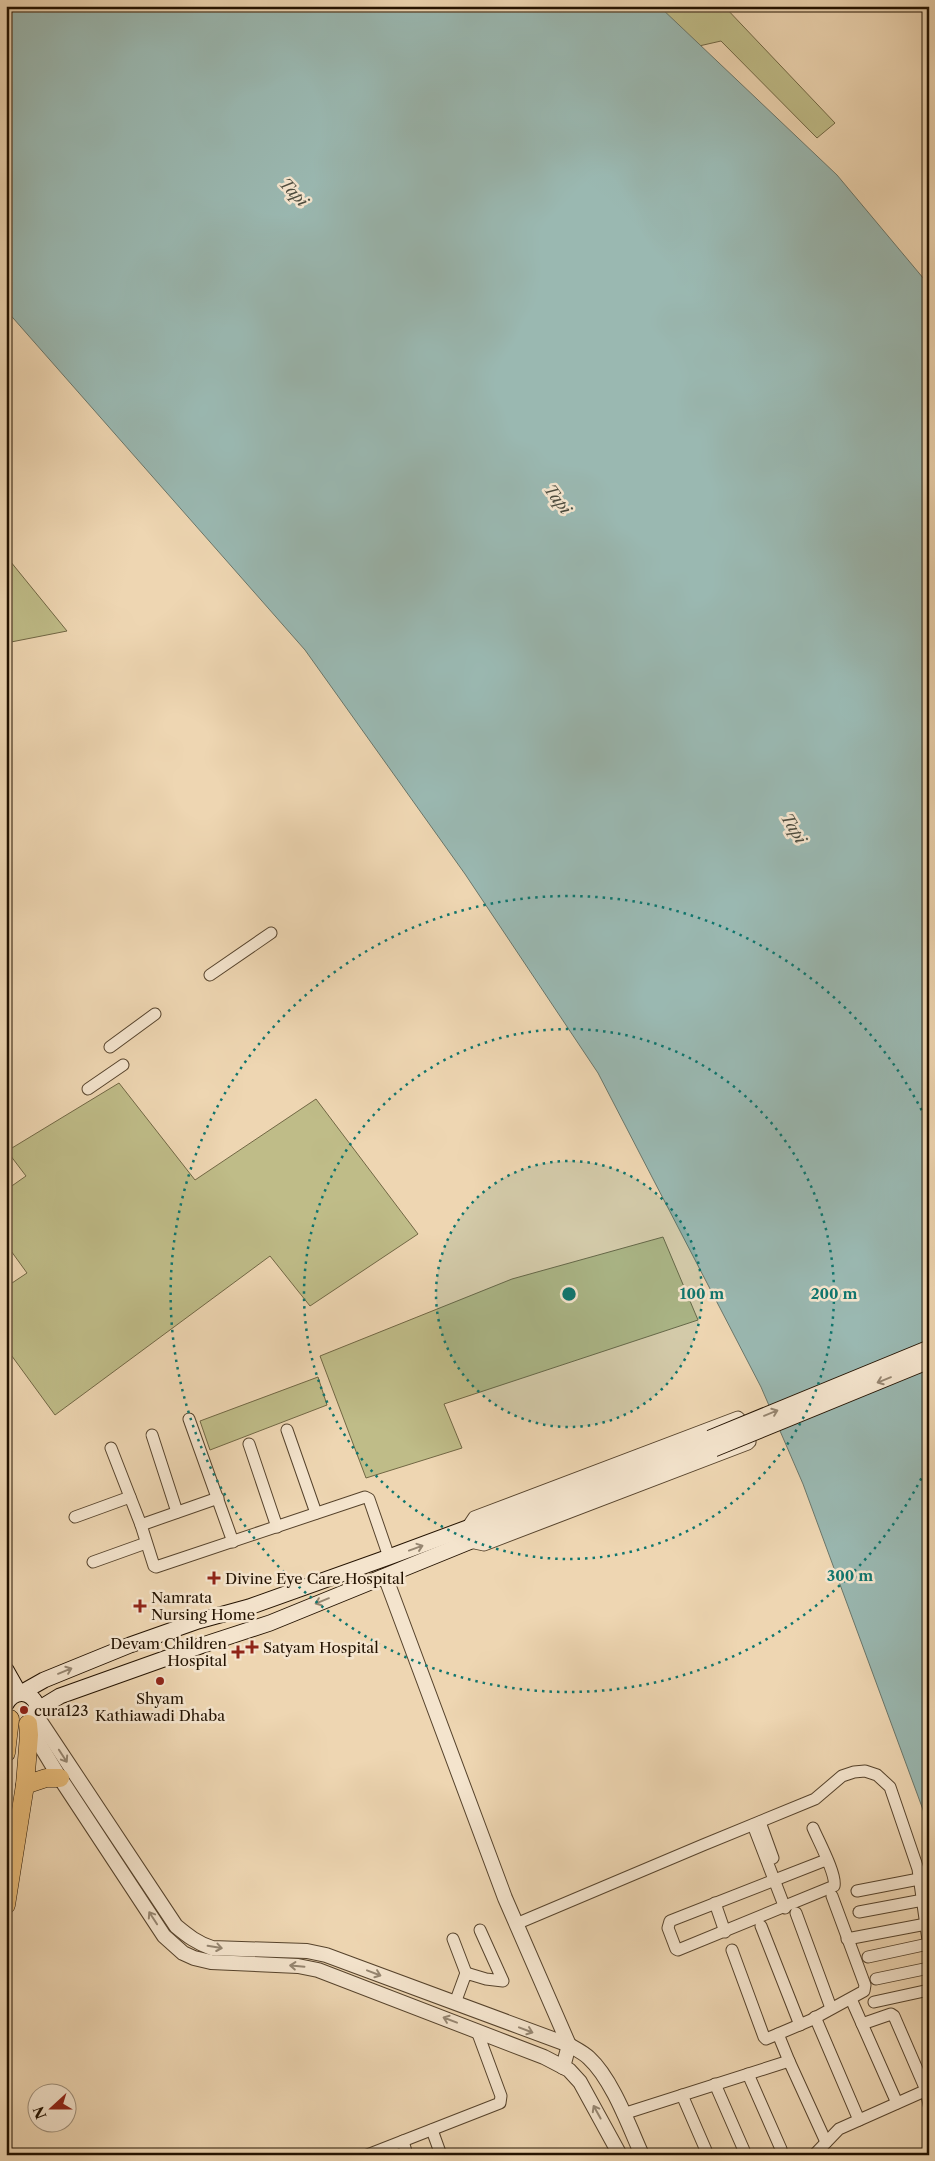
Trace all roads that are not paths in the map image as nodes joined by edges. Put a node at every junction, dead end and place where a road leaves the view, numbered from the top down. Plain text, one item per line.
1 (271, 933) dead end
2 (210, 975) dead end
3 (155, 1014) dead end
4 (110, 1047) dead end
5 (123, 1065) dead end
6 (88, 1089) dead end
7 (929, 1348) edge
8 (929, 1361) edge
9 (189, 1419) dead end
10 (287, 1430) dead end
11 (152, 1435) dead end
12 (249, 1444) dead end
13 (712, 1444) junction
14 (110, 1448) dead end
15 (130, 1498) junction
16 (218, 1498) junction
17 (177, 1512) junction
18 (316, 1513) junction
19 (75, 1517) dead end
20 (141, 1526) junction
21 (277, 1527) junction
22 (468, 1536) junction
23 (233, 1542) junction
24 (146, 1543) junction
25 (384, 1559) junction
26 (93, 1562) dead end
27 (385, 1576) junction
28 (6, 1670) edge
29 (11, 1703) edge
30 (32, 1718) junction
31 (6, 1753) edge
32 (60, 1778) junction
33 (25, 1785) junction
34 (104, 1818) junction
35 (756, 1824) junction
36 (92, 1826) junction
37 (813, 1828) dead end
38 (826, 1860) junction
39 (920, 1879) junction
40 (777, 1882) junction
41 (857, 1891) dead end
42 (832, 1896) dead end
43 (923, 1900) junction
44 (715, 1903) junction
45 (6, 1905) edge
46 (785, 1908) junction
47 (859, 1912) dead end
48 (796, 1913) dead end
49 (516, 1924) junction
50 (926, 1924) junction
51 (761, 1926) dead end
52 (480, 1930) dead end
53 (726, 1932) junction
54 (453, 1939) dead end
55 (848, 1939) junction
56 (929, 1945) edge
57 (732, 1950) dead end
58 (868, 1957) dead end
59 (929, 1968) edge
60 (466, 1973) junction
61 (876, 1979) dead end
62 (929, 1990) edge
63 (851, 1999) junction
64 (874, 2002) dead end
65 (454, 2003) junction
66 (832, 2008) junction
67 (815, 2017) junction
68 (862, 2024) junction
69 (800, 2025) junction
70 (477, 2030) junction
71 (778, 2034) junction
72 (569, 2045) junction
73 (789, 2061) junction
74 (563, 2067) junction
75 (748, 2074) junction
76 (715, 2084) junction
77 (927, 2090) edge
78 (682, 2095) junction
79 (897, 2103) junction
80 (929, 2106) edge
81 (623, 2114) junction
82 (859, 2120) junction
83 (432, 2130) junction
84 (403, 2141) junction
85 (826, 2142) junction
86 (781, 2149) dead end
87 (367, 2155) edge
88 (407, 2155) edge
89 (441, 2155) edge
90 (620, 2155) edge
91 (642, 2155) edge
92 (708, 2155) edge
93 (746, 2155) edge
94 (814, 2155) edge

1 - 2 street
3 - 4 street
5 - 6 street
13 -> 7 main road, bridge
8 -> 13 main road, bridge
9 - 16 street
10 - 18 street
11 - 17 street
12 - 21 street
13 - 22 main road
14 - 15 street
15 - 19 street
15 - 20 street
16 - 17 street
16 - 23 street
17 - 20 street
18 - 21 street
18 - 25 street
20 - 24 street
21 - 23 street
22 - 22 street
25 -> 22 main road
22 - 27 main road
23 - 24 street
24 - 26 street
25 - 27 main road
29 -> 25 main road
27 -> 30 main road
27 - 49 street
28 - 29 main road
29 - 30 main road
29 - 30 main road
29 - 31 main road
30 - 32 street
30 - 33 main road
30 -> 34 street
32 - 33 main road
32 - 36 street
33 - 45 main road
34 - 36 street
34 -> 65 street
35 - 39 street
35 - 40 street
35 - 49 street
70 -> 36 street
37 - 38 street
38 - 40 street
38 - 46 street
39 - 41 street
39 - 43 street
40 - 44 street
40 - 46 street
42 - 55 street
43 - 47 street
43 - 50 street
44 - 53 street
44 - 53 street
46 - 53 street
48 - 66 street
49 - 72 street
50 - 55 street
50 - 56 street
51 - 69 street
52 - 60 street
54 - 60 street
55 - 63 street
56 - 58 street
57 - 71 street
59 - 61 street
60 - 65 street
62 - 64 street
63 - 66 street
63 - 68 street
65 -> 72 street
66 - 67 street
67 - 69 street
67 - 82 street
68 - 77 street
68 - 79 street
69 - 71 street
70 - 74 street
70 - 83 street
71 - 73 street
72 - 74 street
72 - 81 street
73 - 75 street
73 - 85 street
90 -> 74 street
75 - 76 street
75 - 86 street
76 - 78 street
76 - 93 street
77 - 79 street
77 - 80 street
78 - 81 street
78 - 92 street
79 - 82 street
81 - 91 street
82 - 85 street
83 - 84 street
83 - 89 street
84 - 87 street
84 - 88 street
85 - 94 street

